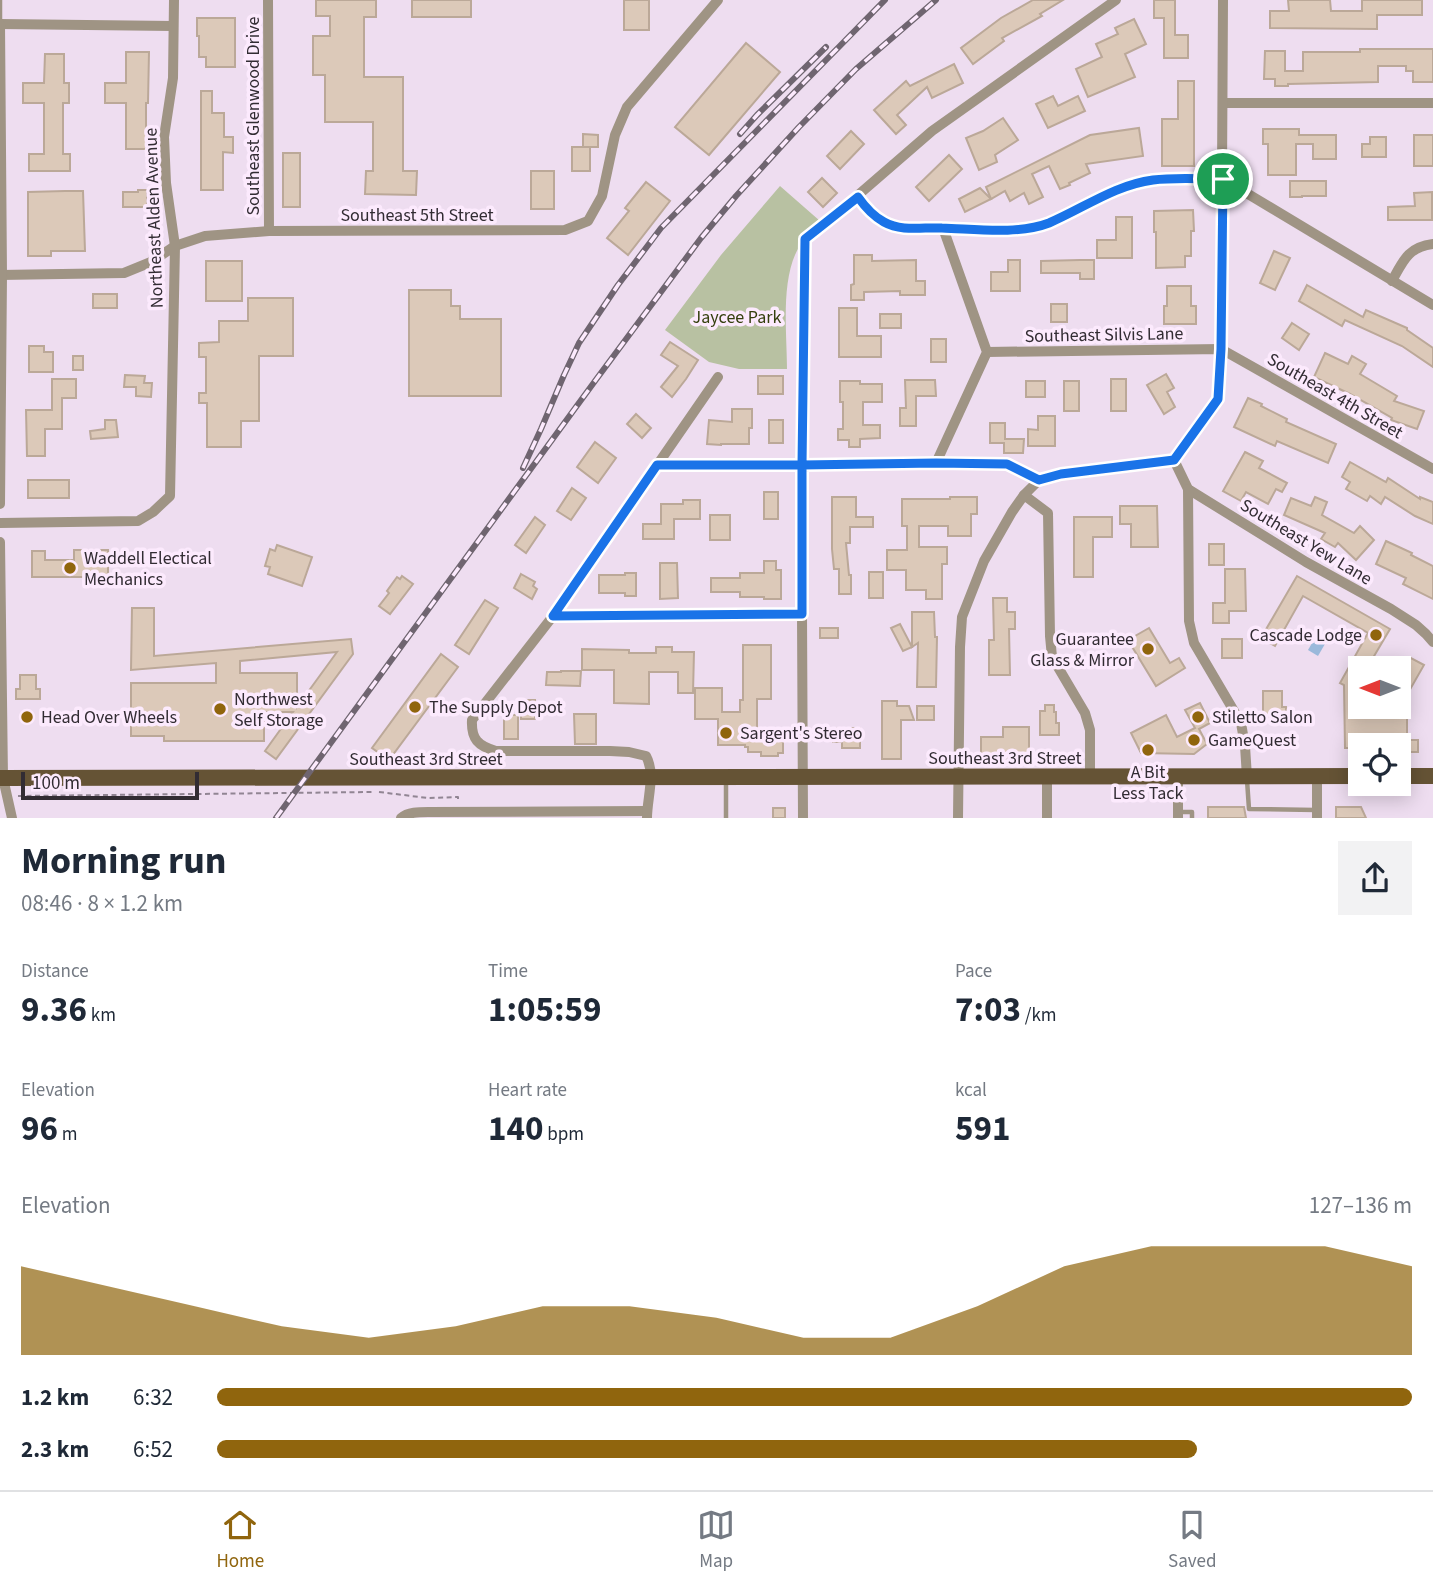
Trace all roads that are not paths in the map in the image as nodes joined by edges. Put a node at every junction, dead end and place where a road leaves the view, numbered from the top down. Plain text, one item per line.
1 (0, 0) edge
2 (174, 0) edge
3 (268, 0) edge
4 (718, 0) edge
5 (1116, 0) edge
6 (1223, 0) edge
7 (0, 24) edge
8 (173, 26) junction
9 (1223, 103) junction
10 (1433, 103) edge
11 (1223, 179) junction
12 (858, 197) junction
13 (943, 228) junction
14 (269, 231) junction
15 (1433, 244) edge
16 (175, 246) junction
17 (1, 275) edge
18 (1392, 281) junction
19 (1433, 305) edge
20 (1221, 349) junction
21 (987, 352) junction
22 (718, 377) dead end
23 (1174, 460) junction
24 (936, 463) junction
25 (657, 465) junction
26 (802, 465) junction
27 (1433, 470) edge
28 (1039, 480) junction
29 (1188, 489) junction
30 (1024, 495) junction
31 (0, 504) edge
32 (0, 523) edge
33 (0, 542) edge
34 (0, 585) edge
35 (802, 614) junction
36 (553, 616) junction
37 (1433, 642) edge
38 (1348, 776) edge
39 (1411, 776) edge
40 (1433, 776) edge
41 (804, 777) junction
42 (958, 777) junction
43 (1047, 777) junction
44 (1090, 777) junction
45 (1178, 777) junction
46 (1247, 777) junction
47 (1317, 777) junction
48 (1, 778) edge
49 (651, 778) junction
50 (726, 778) junction
51 (647, 814) edge
52 (1317, 814) edge
53 (498, 815) edge
54 (571, 815) edge
55 (1178, 815) edge
56 (402, 817) edge
57 (12, 818) edge
58 (726, 818) edge
59 (803, 818) edge
60 (958, 818) edge
61 (1047, 818) edge
62 (1192, 818) edge

1 - 7 lane
2 - 8 street, Northeast Alden Avenue
3 - 14 street, Southeast Glenwood Drive
4 - 14 street, Southeast 5th Street
5 - 12 street
6 - 9 street
7 - 8 street
7 - 17 street
8 - 16 street, Northeast Alden Avenue
9 - 10 street
9 - 11 street
11 - 13 street
11 - 18 street
11 - 20 street
12 - 13 street
12 - 26 street
13 - 21 street
14 - 16 street, Southeast 5th Street
15 - 18 street
16 - 17 street, Southeast 5th Street
16 - 32 street, Northeast Alden Avenue
17 - 31 street
18 - 19 street
20 - 21 street, Southeast Silvis Lane
20 - 23 street
20 - 27 street, Southeast 4th Street
21 - 24 street
22 - 25 street
23 - 28 street
23 - 29 street
24 - 26 street
24 - 28 street
25 - 26 street
25 - 36 street
26 - 35 street
28 - 30 street
29 - 37 street, Southeast Yew Lane
29 - 46 street
30 - 42 street
30 - 44 street
33 - 34 street
34 - 48 street
35 - 36 street
35 - 41 street
36 - 49 street, Southeast 3rd Street
38 - 47 main road, Southeast 3rd Street
39 - 40 main road
41 - 42 main road, Southeast 3rd Street
41 - 50 main road, Southeast 3rd Street
41 - 59 street
42 - 43 main road, Southeast 3rd Street
42 - 60 street
43 - 44 main road, Southeast 3rd Street
43 - 61 street
44 - 45 main road, Southeast 3rd Street
45 - 46 main road, Southeast 3rd Street
45 - 55 street
46 - 47 main road, Southeast 3rd Street
46 - 52 lane
47 - 52 street
48 - 49 main road, Southeast 3rd Street
48 - 57 street
49 - 50 main road, Southeast 3rd Street
49 - 51 street
50 - 58 lane
51 - 54 street
53 - 54 street
53 - 56 street
55 - 62 lane

